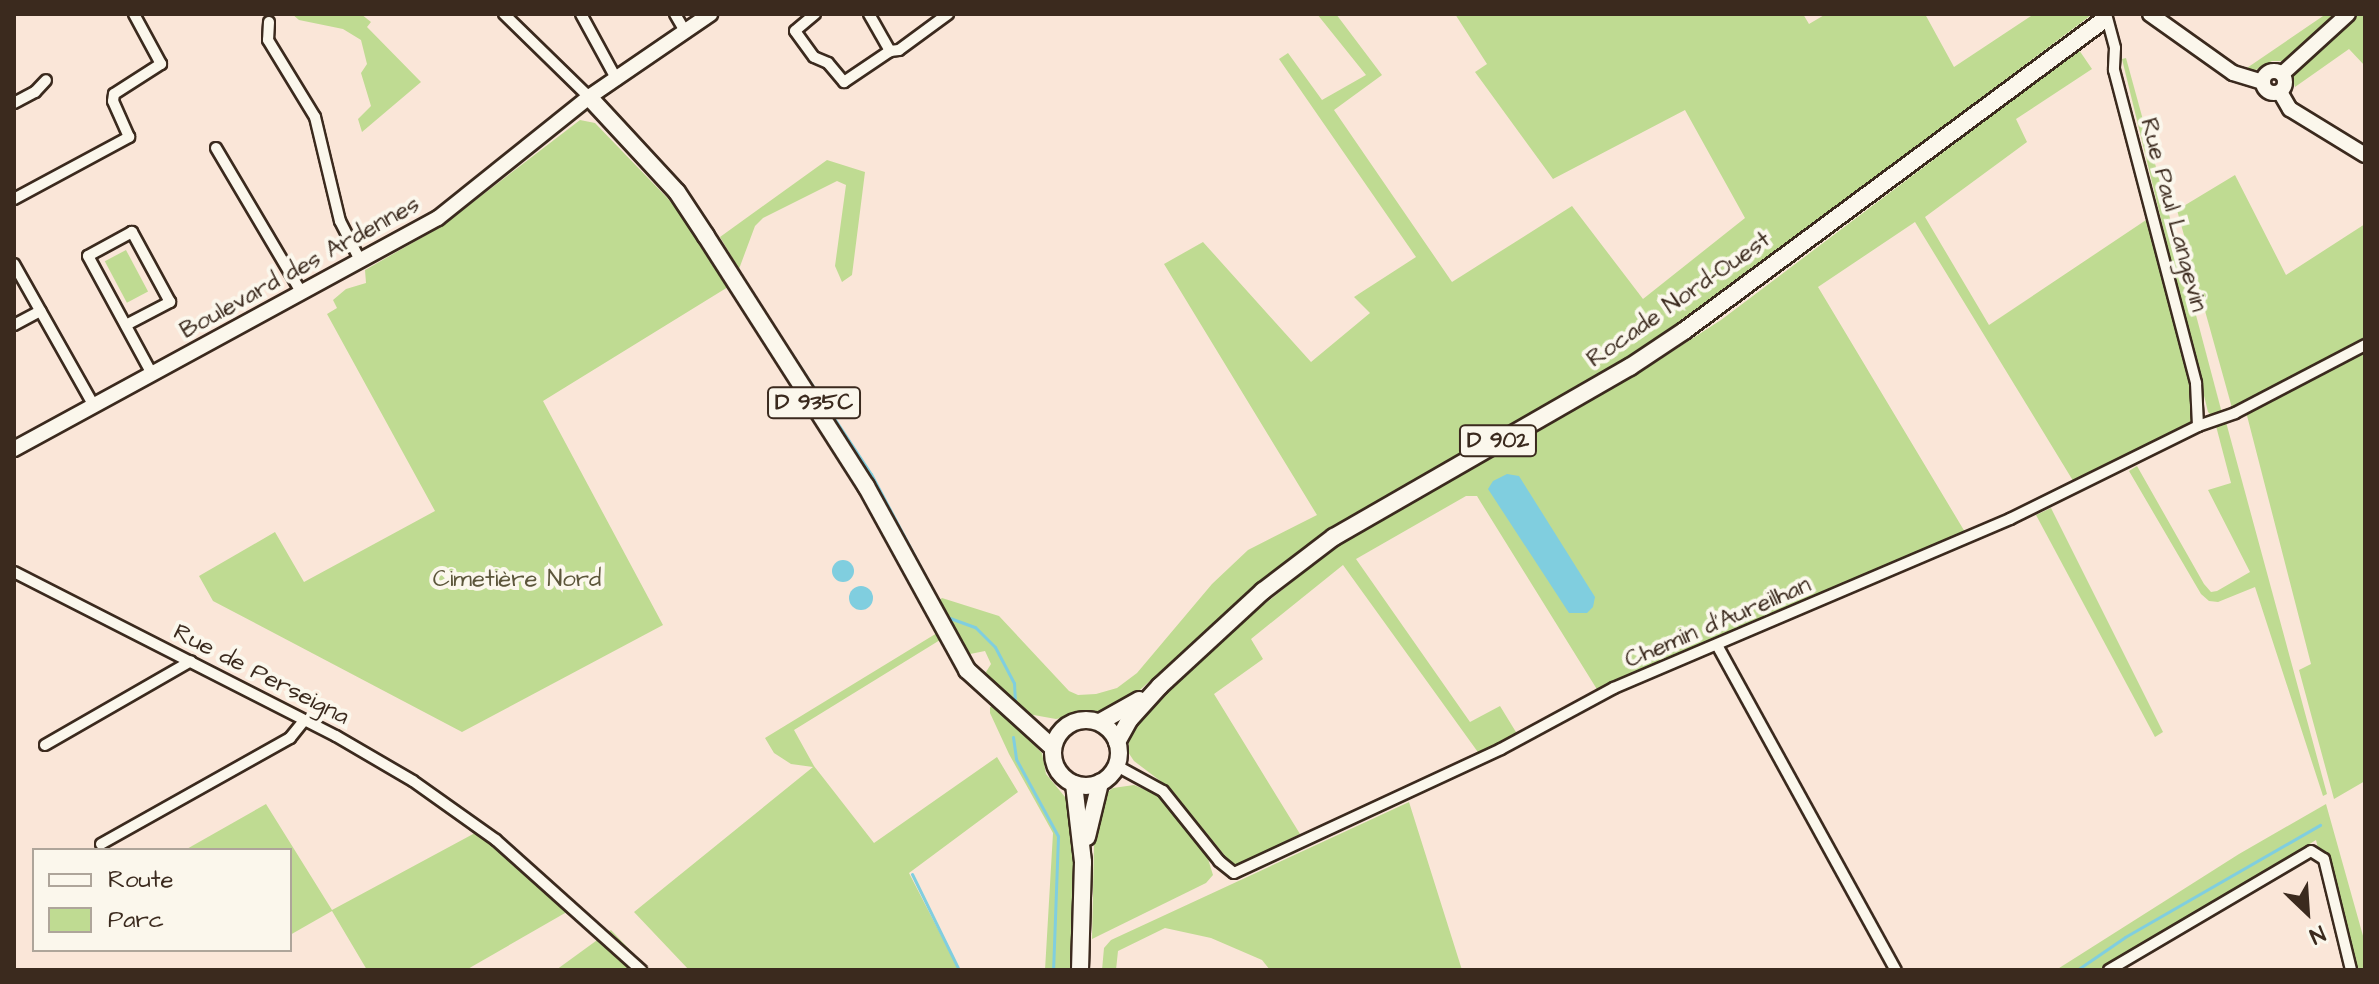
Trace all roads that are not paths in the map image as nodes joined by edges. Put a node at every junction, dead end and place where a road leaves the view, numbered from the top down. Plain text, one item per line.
1 (134, 14) edge
2 (504, 14) edge
3 (581, 14) edge
4 (675, 14) edge
5 (710, 14) edge
6 (815, 14) edge
7 (869, 14) edge
8 (948, 14) edge
9 (2150, 14) edge
10 (2348, 14) edge
11 (2104, 18) edge
12 (269, 22) dead end
13 (685, 31) junction
14 (890, 51) junction
15 (2282, 74) junction
16 (46, 80) dead end
17 (617, 80) junction
18 (2263, 82) junction
19 (2280, 92) junction
20 (589, 97) junction
21 (14, 103) edge
22 (216, 148) dead end
23 (2365, 155) edge
24 (14, 199) edge
25 (360, 260) junction
26 (14, 264) edge
27 (301, 292) junction
28 (40, 311) junction
29 (14, 325) edge
30 (126, 325) junction
31 (2365, 345) edge
32 (152, 374) junction
33 (94, 406) junction
34 (2198, 426) junction
35 (14, 449) edge
36 (14, 572) edge
37 (1717, 645) junction
38 (191, 661) junction
39 (1160, 686) junction
40 (1021, 719) junction
41 (303, 722) junction
42 (1100, 722) junction
43 (1064, 728) junction
44 (1117, 742) junction
45 (45, 745) dead end
46 (1053, 748) junction
47 (1117, 766) junction
48 (1100, 783) junction
49 (1074, 784) junction
50 (101, 844) dead end
51 (1083, 862) junction
52 (641, 970) edge
53 (1080, 970) edge
54 (1896, 970) edge
55 (2109, 970) edge
56 (2351, 970) edge

1 - 24 street
2 - 20 street
3 - 17 street
4 - 13 street
5 - 13 main road, Boulevard des Ardennes
6 - 14 street
7 - 14 street
8 - 14 street
9 - 18 main road
10 - 15 main road
11 - 34 street, Rue Paul Langevin
11 - 39 main road, Rocade Nord-Ouest / D 902
12 - 25 street
13 - 17 main road, Boulevard des Ardennes
15 - 18 main road
15 - 19 main road
16 - 21 street
17 - 20 main road, Boulevard des Ardennes
18 - 19 main road
19 - 23 main road
20 - 25 main road, Boulevard des Ardennes
20 - 40 main road, D 935C
22 - 27 street
25 - 27 main road, Boulevard des Ardennes
26 - 28 street
27 - 32 main road, Boulevard des Ardennes
28 - 29 street
28 - 33 street
30 - 30 street
30 - 32 street
31 - 34 street, Chemin d'Aureilhan
32 - 33 main road, Boulevard des Ardennes
33 - 35 main road, Boulevard des Ardennes
34 - 37 street, Chemin d'Aureilhan
36 - 38 street, Rue de Perseigna
37 - 47 street, Chemin d'Aureilhan
37 - 54 street
38 - 41 street, Rue de Perseigna
38 - 45 street
39 - 42 main road, Rocade Nord-Ouest / D 902
39 - 44 main road, Rocade Nord-Ouest / D 902
40 - 43 main road
40 - 46 main road, D 935C
41 - 50 street
41 - 52 street, Rue de Perseigna
42 - 43 main road
42 - 44 main road
43 - 46 main road
44 - 47 main road
46 - 49 main road
47 - 48 main road
48 - 49 main road
48 - 51 main road
49 - 51 main road
51 - 53 main road
55 - 56 street

